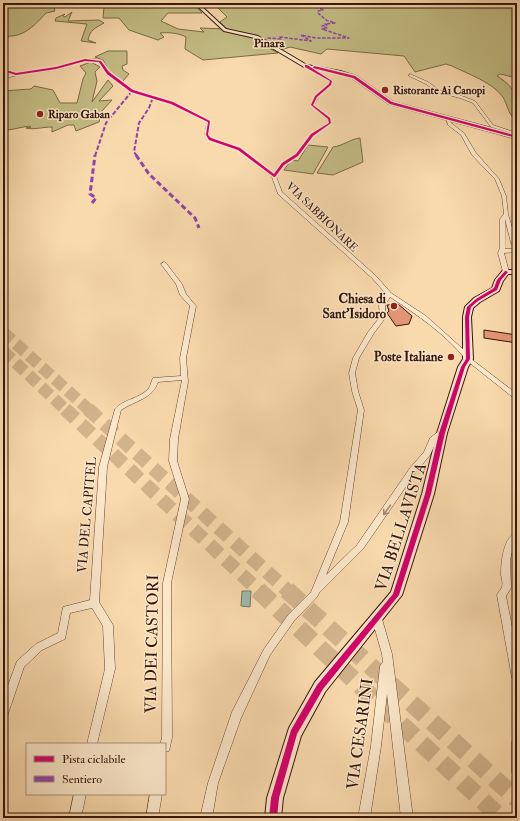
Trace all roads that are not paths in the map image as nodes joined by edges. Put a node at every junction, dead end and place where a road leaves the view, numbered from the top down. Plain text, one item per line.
1 (196, 3) edge
2 (306, 66) junction
3 (3, 70) edge
4 (16, 74) junction
5 (410, 76) dead end
6 (3, 78) edge
7 (447, 118) junction
8 (517, 136) edge
9 (274, 176) junction
10 (506, 214) junction
11 (517, 249) edge
12 (502, 251) junction
13 (164, 264) dead end
14 (506, 272) junction
15 (517, 272) edge
16 (389, 294) junction
17 (468, 359) junction
18 (185, 378) junction
19 (517, 397) edge
20 (442, 433) junction
21 (517, 535) edge
22 (314, 594) junction
23 (94, 603) junction
24 (377, 618) junction
25 (387, 654) junction
26 (517, 678) edge
27 (3, 714) edge
28 (517, 742) edge
29 (92, 743) edge
30 (166, 743) edge
31 (517, 772) edge
32 (80, 795) edge
33 (156, 795) edge
34 (75, 818) edge
35 (152, 818) edge
36 (206, 818) edge
37 (272, 818) edge
38 (364, 818) edge
39 (407, 818) edge

1 - 2 street
2 - 7 street
2 - 9 street, VIA SABBIONARE
3 - 4 street
4 - 6 street
4 - 9 street
5 - 8 street
7 - 8 street
7 - 10 street
9 - 16 street, VIA SABBIONARE
10 - 11 street
10 - 12 street
11 - 12 street
12 - 14 street
13 - 18 street, VIA DEI CASTORI
14 - 15 street
14 - 17 street
16 - 17 street, VIA SABBIONARE
16 - 22 street
17 - 19 street, VIA SABBIONARE
17 - 20 street, VIA BELLAVISTA
18 - 23 street, VIA DEL CAPITEL
18 - 30 street, VIA DEI CASTORI
20 -> 22 street
20 - 24 street, VIA BELLAVISTA
21 - 26 street
22 - 36 street
23 - 27 street
23 - 29 street
24 - 25 street, VIA CESARINI
24 - 37 street, VIA BELLAVISTA
25 - 38 street, VIA CESARINI
25 - 39 street, VIA CESARINI
28 - 31 street
32 - 34 street
33 - 35 street

